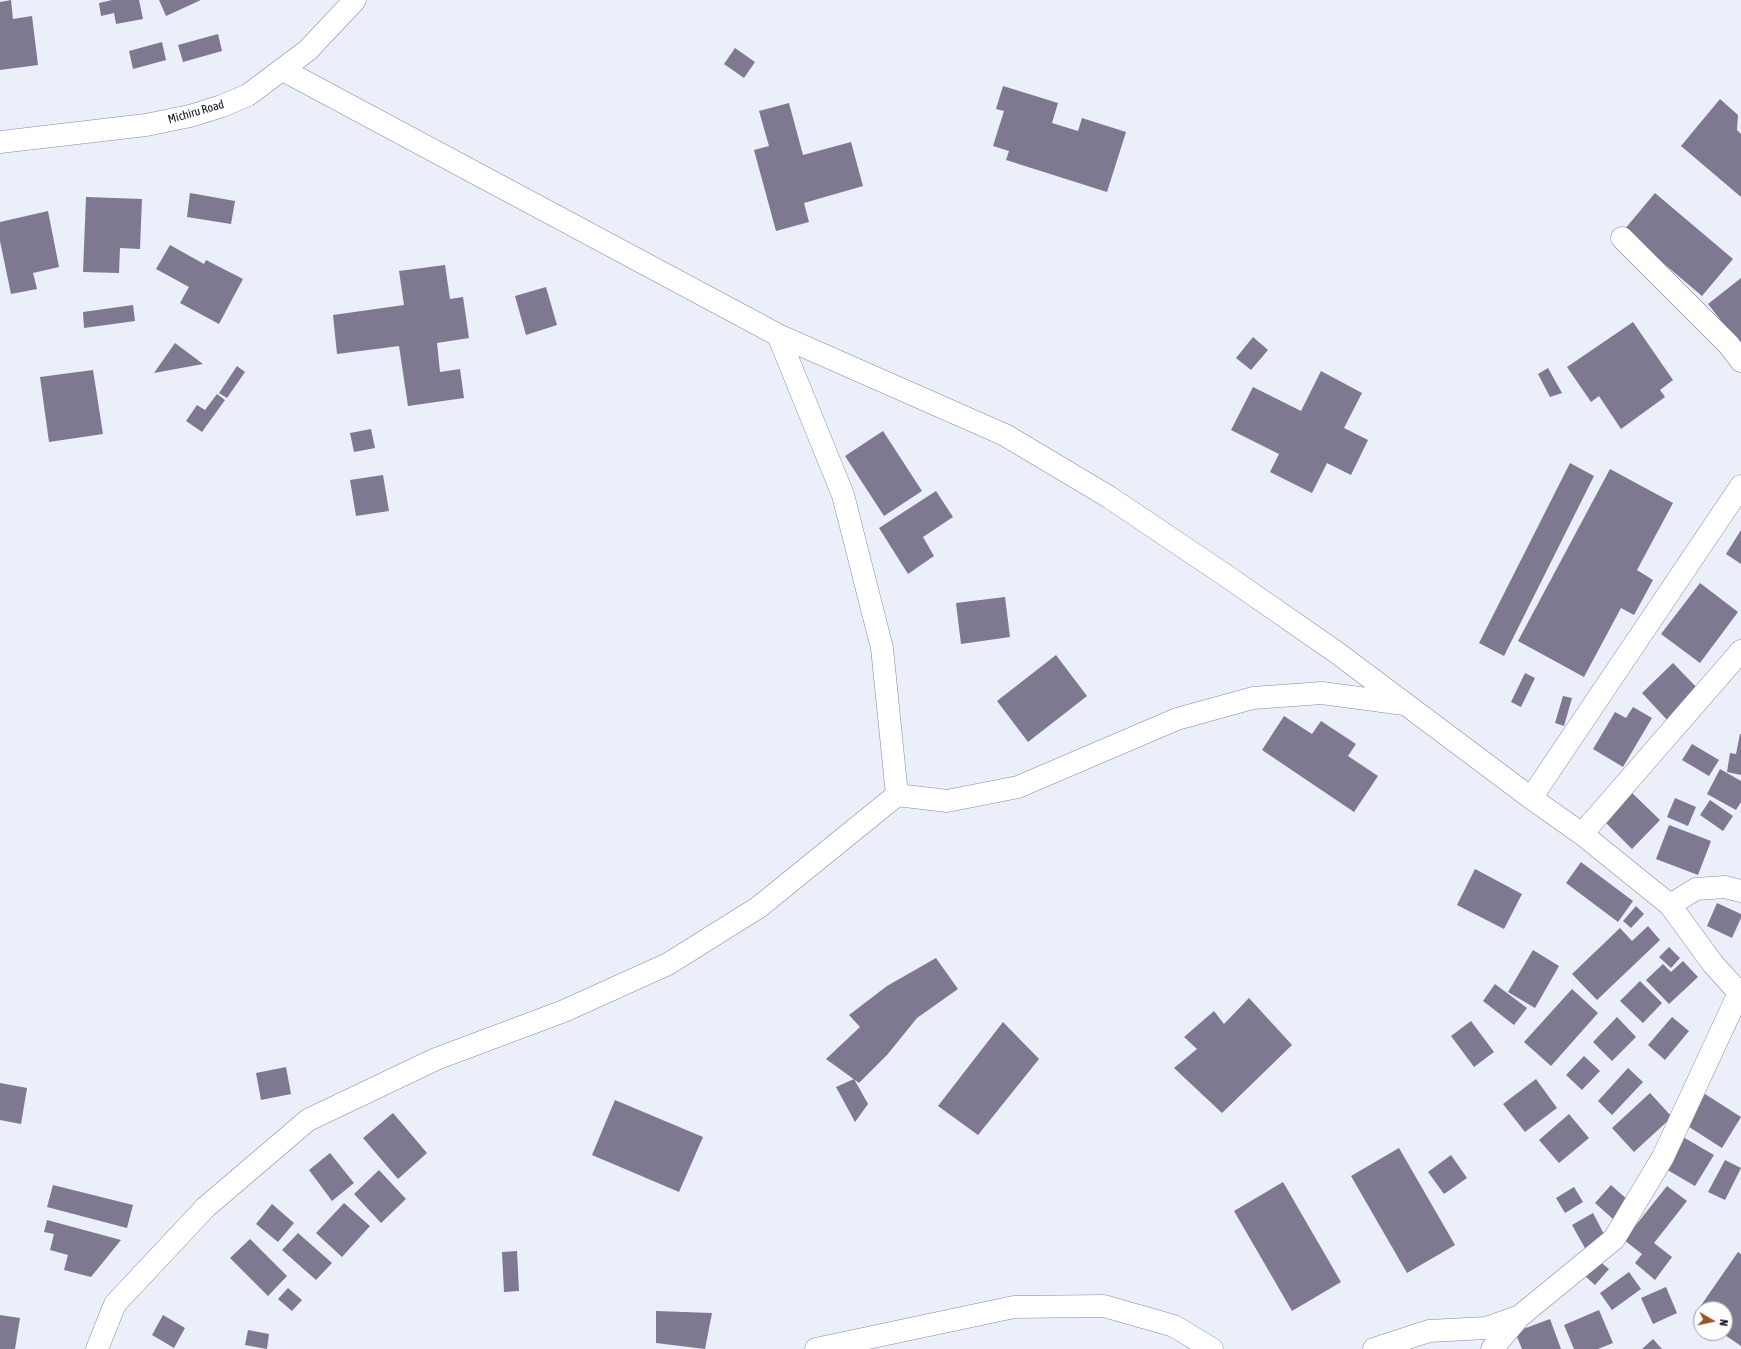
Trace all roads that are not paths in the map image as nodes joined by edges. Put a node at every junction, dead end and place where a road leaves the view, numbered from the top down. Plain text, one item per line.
1 (355, 0) edge
2 (282, 70) junction
3 (0, 142) edge
4 (1622, 238) dead end
5 (778, 335) junction
6 (1741, 361) edge
7 (1741, 486) edge
8 (1741, 651) edge
9 (1405, 704) junction
10 (897, 795) junction
11 (1531, 798) junction
12 (1582, 834) junction
13 (1741, 891) edge
14 (1670, 905) junction
15 (1740, 994) edge
16 (1520, 1316) junction
17 (96, 1349) edge
18 (816, 1349) edge
19 (1212, 1349) edge
20 (1374, 1349) edge
21 (1492, 1349) edge

1 - 2 street, Michiru Road
2 - 3 street, Michiru Road
2 - 5 street
4 - 6 street
5 - 9 street
5 - 10 street
7 - 11 street
8 - 12 street
9 - 10 street
9 - 11 street
10 - 17 street
11 - 12 street
12 - 14 street
13 - 14 street
14 - 15 street
15 - 16 street
16 - 20 street
16 - 21 street
18 - 19 street

